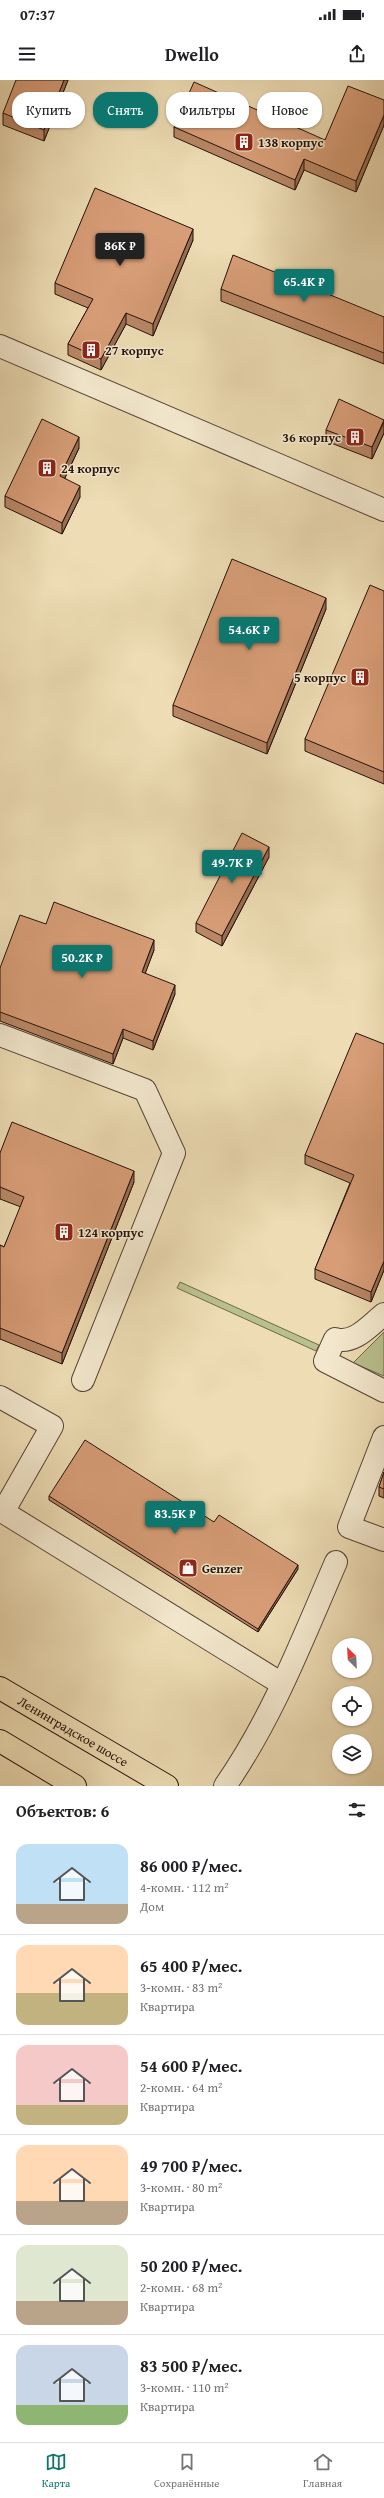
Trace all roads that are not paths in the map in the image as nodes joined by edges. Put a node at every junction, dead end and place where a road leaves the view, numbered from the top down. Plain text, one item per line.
1 (0, 346) edge
2 (384, 510) edge
3 (0, 1035) edge
4 (384, 1314) edge
5 (83, 1380) dead end
6 (384, 1391) edge
7 (0, 1397) edge
8 (384, 1437) edge
9 (2, 1511) edge
10 (384, 1540) edge
11 (336, 1562) dead end
12 (282, 1684) junction
13 (0, 1688) edge
14 (0, 1742) edge
15 (75, 1786) edge
16 (167, 1786) edge
17 (225, 1786) edge

1 - 2 lane
3 - 5 lane
4 - 6 lane
7 - 9 lane
8 - 10 lane
9 - 12 lane
11 - 12 lane
12 - 17 lane
13 - 16 highway, Ленинградское шоссе
14 - 15 highway

